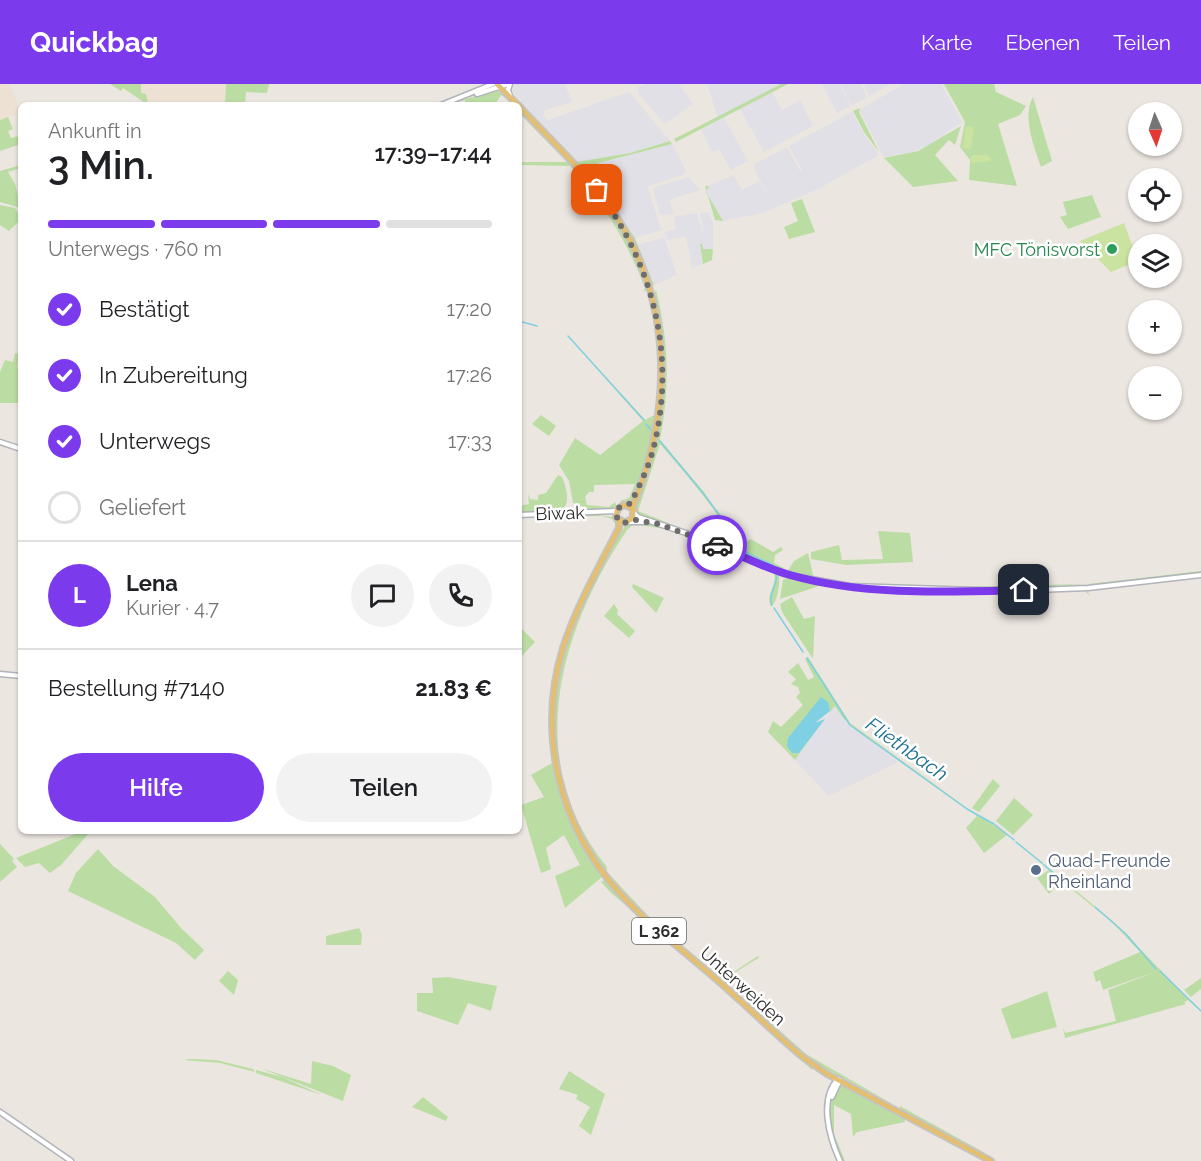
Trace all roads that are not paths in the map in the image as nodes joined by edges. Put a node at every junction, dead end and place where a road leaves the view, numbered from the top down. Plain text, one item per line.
1 (509, 84) edge
2 (497, 85) edge
3 (469, 95) junction
4 (511, 97) junction
5 (449, 102) edge
6 (515, 102) edge
7 (522, 110) edge
8 (0, 442) edge
9 (18, 448) edge
10 (645, 474) junction
11 (628, 506) junction
12 (616, 511) junction
13 (634, 512) junction
14 (600, 513) junction
15 (522, 515) edge
16 (618, 519) junction
17 (629, 522) junction
18 (658, 524) junction
19 (599, 568) junction
20 (1201, 575) edge
21 (0, 674) edge
22 (18, 676) edge
23 (827, 1074) junction
24 (839, 1080) junction
25 (832, 1087) junction
26 (828, 1109) junction
27 (0, 1112) edge
28 (71, 1161) edge
29 (840, 1161) edge
30 (991, 1161) edge

1 - 2 street
1 - 4 street
2 - 3 street
2 - 3 street
2 - 4 main road
3 - 5 street
4 - 6 main road
7 - 10 main road
8 - 9 street
10 - 11 main road
10 - 13 main road
11 - 12 main road
11 - 13 main road
12 - 14 street, Biwak
12 - 16 main road
13 - 17 main road
13 - 18 street
14 - 15 street, Biwak
14 - 16 street, Biwak
16 - 17 main road
16 - 19 main road, L 362
17 - 18 street
17 - 19 main road, L 362
18 - 20 street
19 - 23 main road, Unterweiden / L 362
21 - 22 street
23 - 24 main road, Unterweiden / L 362
23 - 25 street
24 - 25 street
24 - 26 street
24 - 30 main road, Unterweiden / L 362
25 - 26 street
26 - 29 street
27 - 28 street

